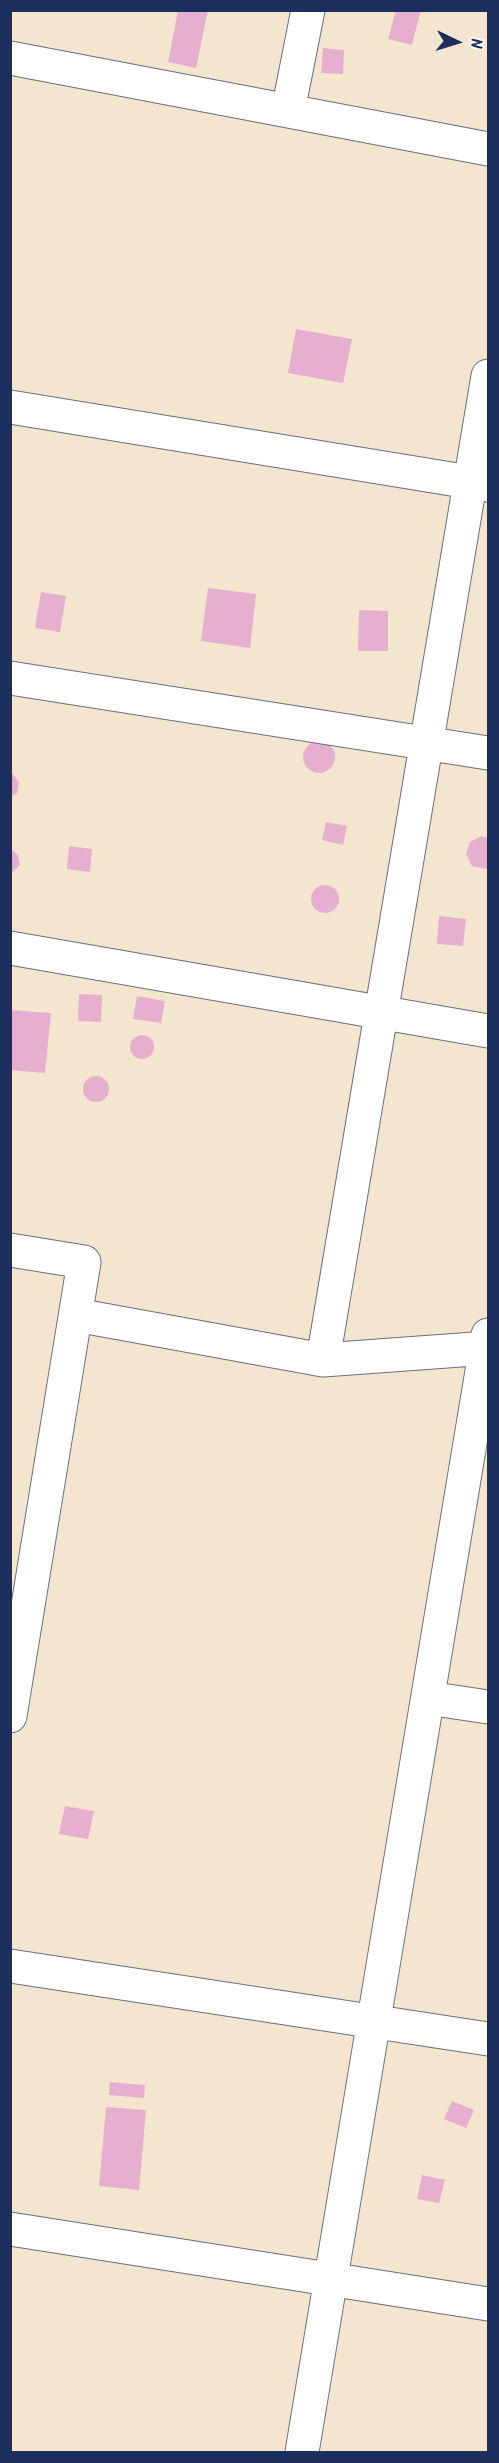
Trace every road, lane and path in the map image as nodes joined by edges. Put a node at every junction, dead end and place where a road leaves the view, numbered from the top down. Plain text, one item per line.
1 (308, 10) edge
2 (10, 58) edge
3 (288, 111) junction
4 (489, 149) edge
5 (489, 376) edge
6 (10, 407) edge
7 (480, 483) edge
8 (10, 678) edge
9 (427, 743) junction
10 (489, 753) edge
11 (10, 948) edge
12 (382, 1012) junction
13 (489, 1030) edge
14 (10, 1250) edge
15 (76, 1315) junction
16 (488, 1344) edge
17 (323, 1360) junction
18 (428, 1698) junction
19 (489, 1707) edge
20 (10, 1716) edge
21 (10, 1966) edge
22 (374, 2022) junction
23 (489, 2039) edge
24 (10, 2229) edge
25 (331, 2279) junction
26 (489, 2304) edge
27 (302, 2452) edge

1 - 3 street
2 - 3 street
3 - 4 street
5 - 7 street
6 - 7 street
7 - 9 street
8 - 9 street
9 - 10 street
9 - 12 street
11 - 12 street
12 - 13 street
12 - 17 street
14 - 15 street
15 - 17 street
15 - 20 street
16 - 17 street
16 - 18 street
18 - 19 street
18 - 22 street
21 - 22 street
22 - 23 street
22 - 25 street
24 - 25 street
25 - 26 street
25 - 27 street

